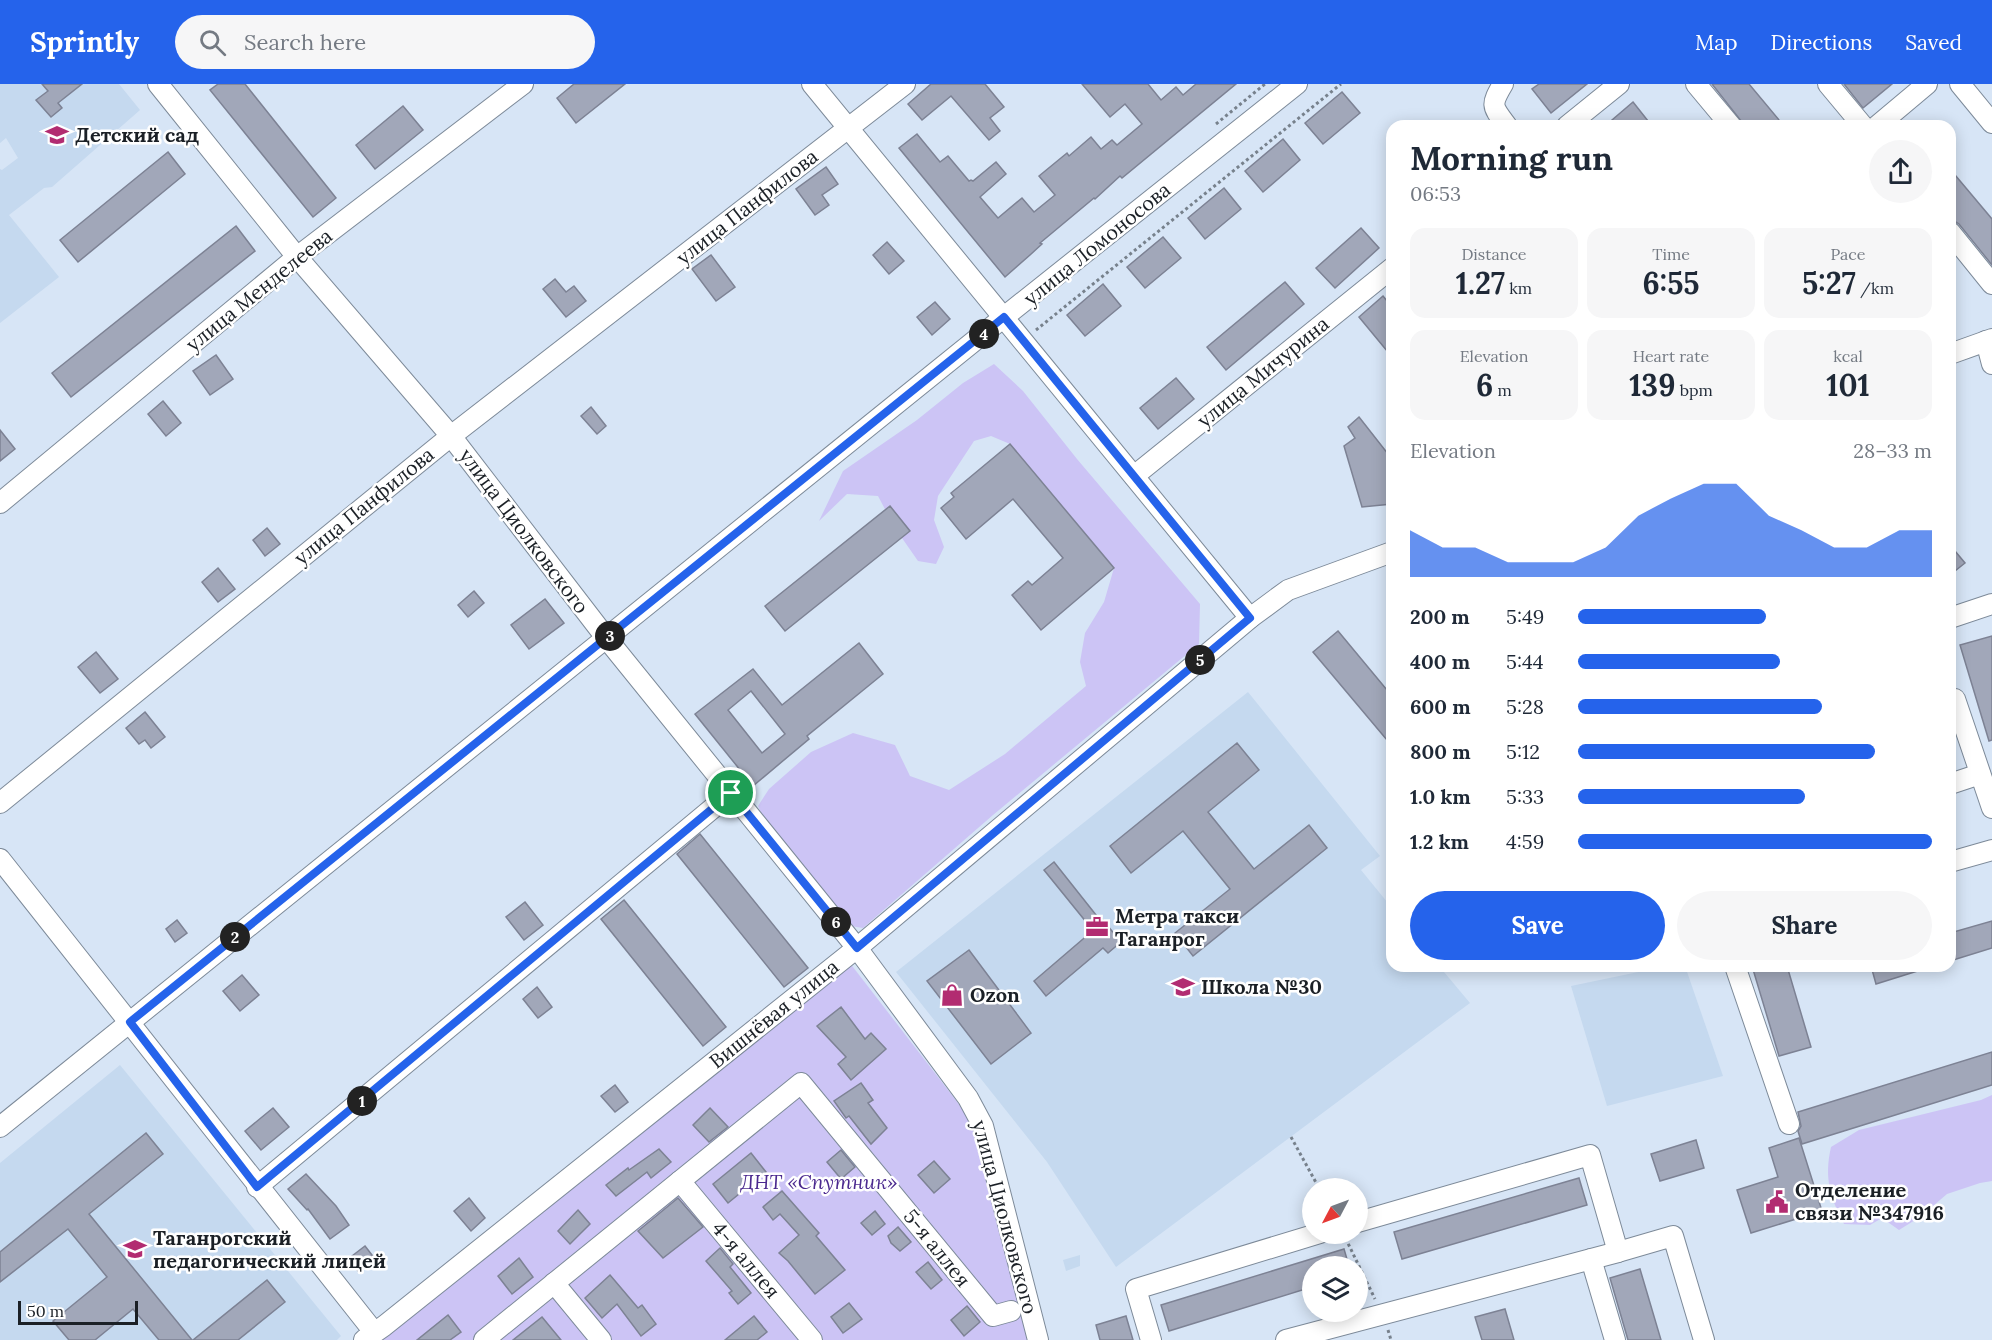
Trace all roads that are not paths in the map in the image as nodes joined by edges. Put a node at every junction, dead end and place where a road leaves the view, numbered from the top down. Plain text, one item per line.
1 (158, 84) edge
2 (523, 84) edge
3 (812, 84) edge
4 (904, 84) edge
5 (1297, 84) edge
6 (1503, 84) edge
7 (1619, 84) edge
8 (1696, 84) edge
9 (1828, 84) edge
10 (1927, 84) edge
11 (1960, 84) edge
12 (1502, 120) edge
13 (1574, 120) edge
14 (1726, 120) edge
15 (1858, 120) edge
16 (1884, 120) edge
17 (1992, 123) edge
18 (849, 129) junction
19 (1956, 239) edge
20 (297, 257) junction
21 (1386, 273) edge
22 (1992, 284) edge
23 (1004, 317) junction
24 (1989, 340) edge
25 (1956, 352) edge
26 (1992, 364) edge
27 (451, 435) junction
28 (1134, 477) junction
29 (0, 503) edge
30 (1386, 554) edge
31 (1992, 604) edge
32 (1956, 616) edge
33 (1250, 618) junction
34 (607, 639) junction
35 (1956, 706) edge
36 (1980, 774) junction
37 (1956, 782) edge
38 (731, 793) junction
39 (0, 802) edge
40 (1992, 808) edge
41 (1992, 850) edge
42 (0, 859) edge
43 (1956, 860) edge
44 (857, 948) junction
45 (1737, 972) edge
46 (130, 1022) junction
47 (1790, 1124) dead end
48 (0, 1127) edge
49 (680, 1181) junction
50 (257, 1187) junction
51 (1368, 1219) edge
52 (1302, 1238) edge
53 (1618, 1252) junction
54 (1591, 1259) junction
55 (554, 1283) junction
56 (1011, 1311) dead end
57 (380, 1335) edge
58 (484, 1340) edge
59 (601, 1340) edge
60 (812, 1340) edge
61 (1038, 1340) edge
62 (1151, 1340) edge
63 (1286, 1340) edge
64 (1615, 1340) edge
65 (1704, 1340) edge

1 - 20 street, улица Циолковского
2 - 20 street, улица Менделеева
3 - 18 street
4 - 18 street, улица Панфилова
5 - 23 street, улица Ломоносова
6 - 12 street
7 - 13 street
8 - 14 street
9 - 15 street
10 - 16 street
11 - 17 street
18 - 23 street
18 - 27 street, улица Панфилова
19 - 22 street
20 - 27 street, улица Циолковского
20 - 29 street, улица Менделеева
21 - 28 street, улица Мичурина
23 - 28 street
23 - 34 street, улица Ломоносова
24 - 25 street
24 - 26 street
27 - 34 street, улица Циолковского
27 - 39 street, улица Панфилова
28 - 33 street
30 - 33 street, Вишнёвая улица
31 - 32 street
33 - 44 street, Вишнёвая улица
34 - 38 street, улица Циолковского
34 - 46 street, улица Ломоносова
35 - 36 street
36 - 37 street
36 - 40 street
38 - 44 street, улица Циолковского
38 - 50 street
41 - 43 street
42 - 46 street
44 - 57 street, Вишнёвая улица
44 - 61 street, улица Циолковского
45 - 47 street
46 - 48 street, улица Ломоносова
46 - 50 street
49 - 55 street
49 - 56 street, 5-я аллея
49 - 60 street, 4-я аллея
50 - 57 street
51 - 53 street
52 - 62 street
53 - 54 street
53 - 65 street
54 - 63 street
54 - 64 street
55 - 58 street
55 - 59 street

